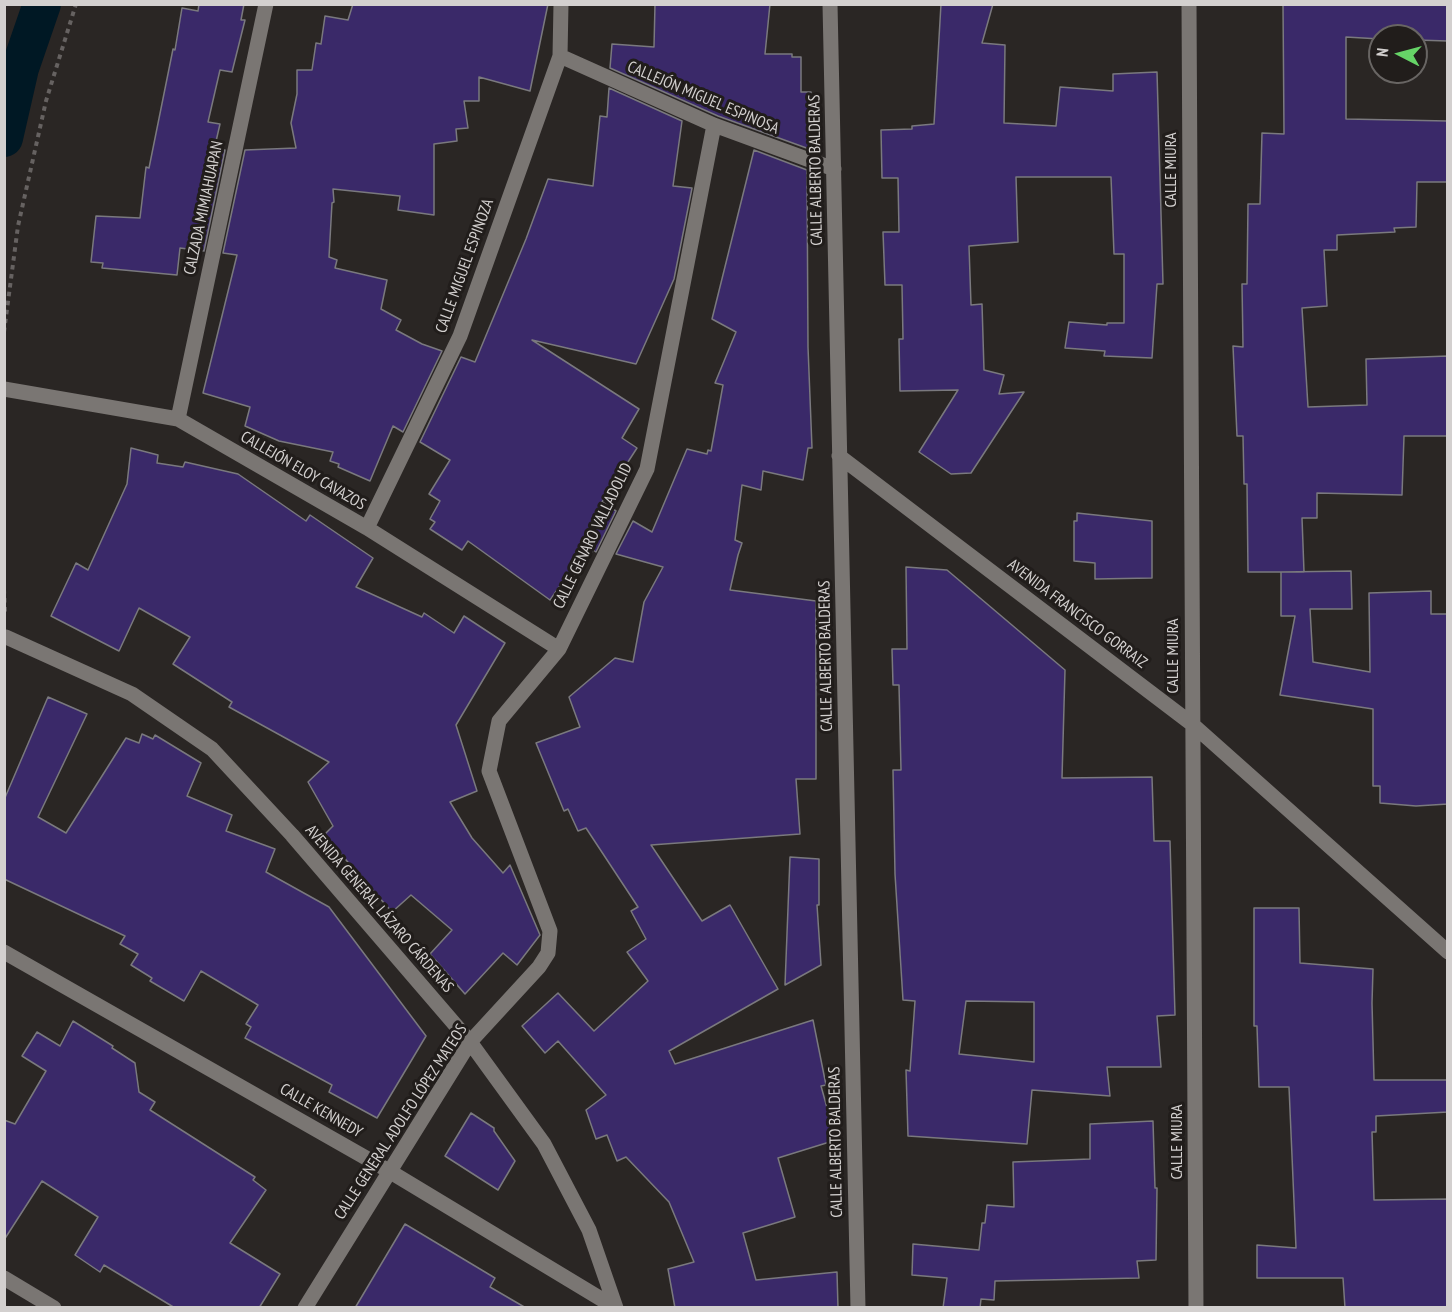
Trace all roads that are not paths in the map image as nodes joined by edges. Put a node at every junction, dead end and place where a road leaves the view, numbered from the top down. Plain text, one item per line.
1 (266, 4) edge
2 (561, 4) edge
3 (830, 4) edge
4 (1189, 4) edge
5 (560, 56) junction
6 (714, 125) junction
7 (834, 168) junction
8 (4, 389) edge
9 (178, 419) junction
10 (839, 456) junction
11 (367, 528) junction
12 (6, 637) dead end
13 (558, 649) junction
14 (1191, 724) junction
15 (550, 931) joint
16 (4, 952) edge
17 (1448, 952) edge
18 (471, 1042) junction
19 (389, 1171) junction
20 (4, 1278) edge
21 (54, 1308) edge
22 (304, 1308) edge
23 (616, 1308) edge
24 (858, 1308) edge
25 (1196, 1308) edge

1 - 9 street, CALZADA MIMIAHUAPAN
2 - 5 street, CALLE MIGUEL ESPINOZA
3 - 7 street, CALLE ALBERTO BALDERAS
4 - 14 street, CALLE MIURA
5 - 6 street, CALLEJÓN MIGUEL ESPINOSA
5 - 11 street, CALLE MIGUEL ESPINOZA
6 - 7 street, CALLEJÓN MIGUEL ESPINOSA
6 - 13 street, CALLE GENARO VALLADOLID
7 - 10 street, CALLE ALBERTO BALDERAS
8 - 9 street, CALLEJÓN ELOY CAVAZOS
9 - 11 street, CALLEJÓN ELOY CAVAZOS
10 - 14 street, AVENIDA FRANCISCO GORRAIZ
10 - 24 street, CALLE ALBERTO BALDERAS
11 - 13 street, CALLEJÓN ELOY CAVAZOS
12 - 18 street, AVENIDA GENERAL LÁZARO CÁRDENAS
13 - 15 street, CALLE GENARO VALLADOLID
14 - 17 street, AVENIDA FRANCISCO GORRAIZ
14 - 25 street, CALLE MIURA
15 - 18 street, CALLE GENERAL ADOLFO LÓPEZ MATEOS
16 - 19 street, CALLE KENNEDY
18 - 19 street, CALLE GENERAL ADOLFO LÓPEZ MATEOS
18 - 23 street, AVENIDA GENERAL LÁZARO CÁRDENAS
19 - 22 street, CALLE GENERAL ADOLFO LÓPEZ MATEOS
19 - 23 street, CALLE KENNEDY
20 - 21 street

